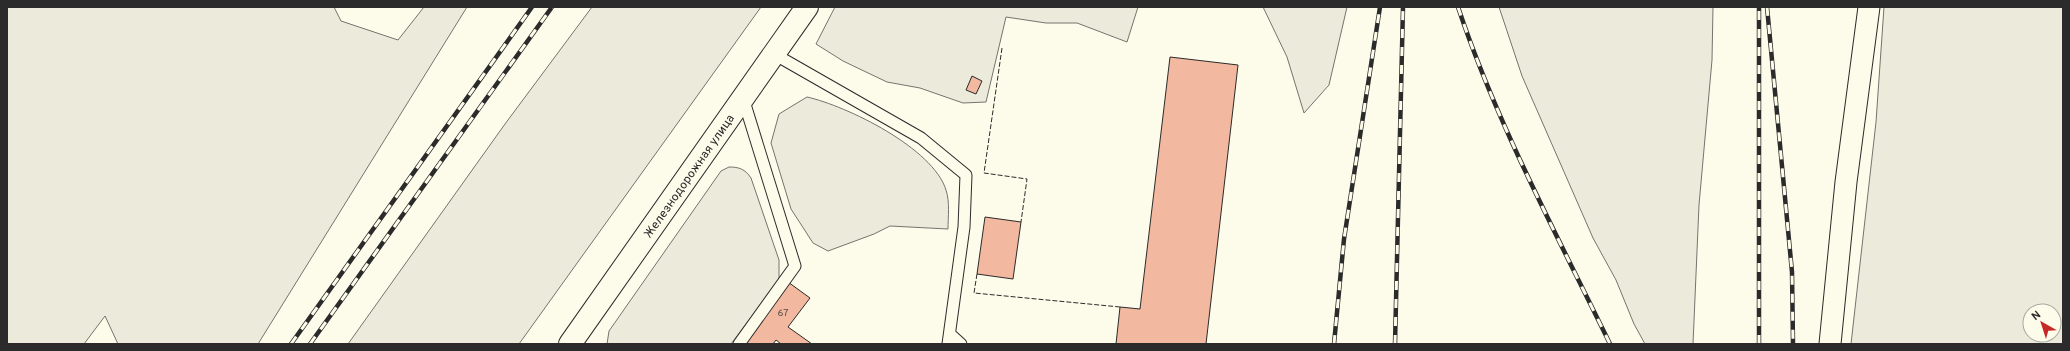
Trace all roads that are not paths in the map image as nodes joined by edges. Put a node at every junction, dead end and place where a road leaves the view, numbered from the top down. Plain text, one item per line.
1 (807, 7) edge
2 (1869, 7) edge
3 (774, 54) junction
4 (743, 98) junction
5 (949, 339) edge
6 (570, 344) edge
7 (739, 344) edge
8 (961, 344) edge
9 (1830, 344) edge

1 - 3 main road, Железнодорожная улица
2 - 9 street
3 - 4 main road, Железнодорожная улица
3 - 5 lane
4 - 6 main road, Железнодорожная улица
4 - 7 lane
5 - 8 lane

